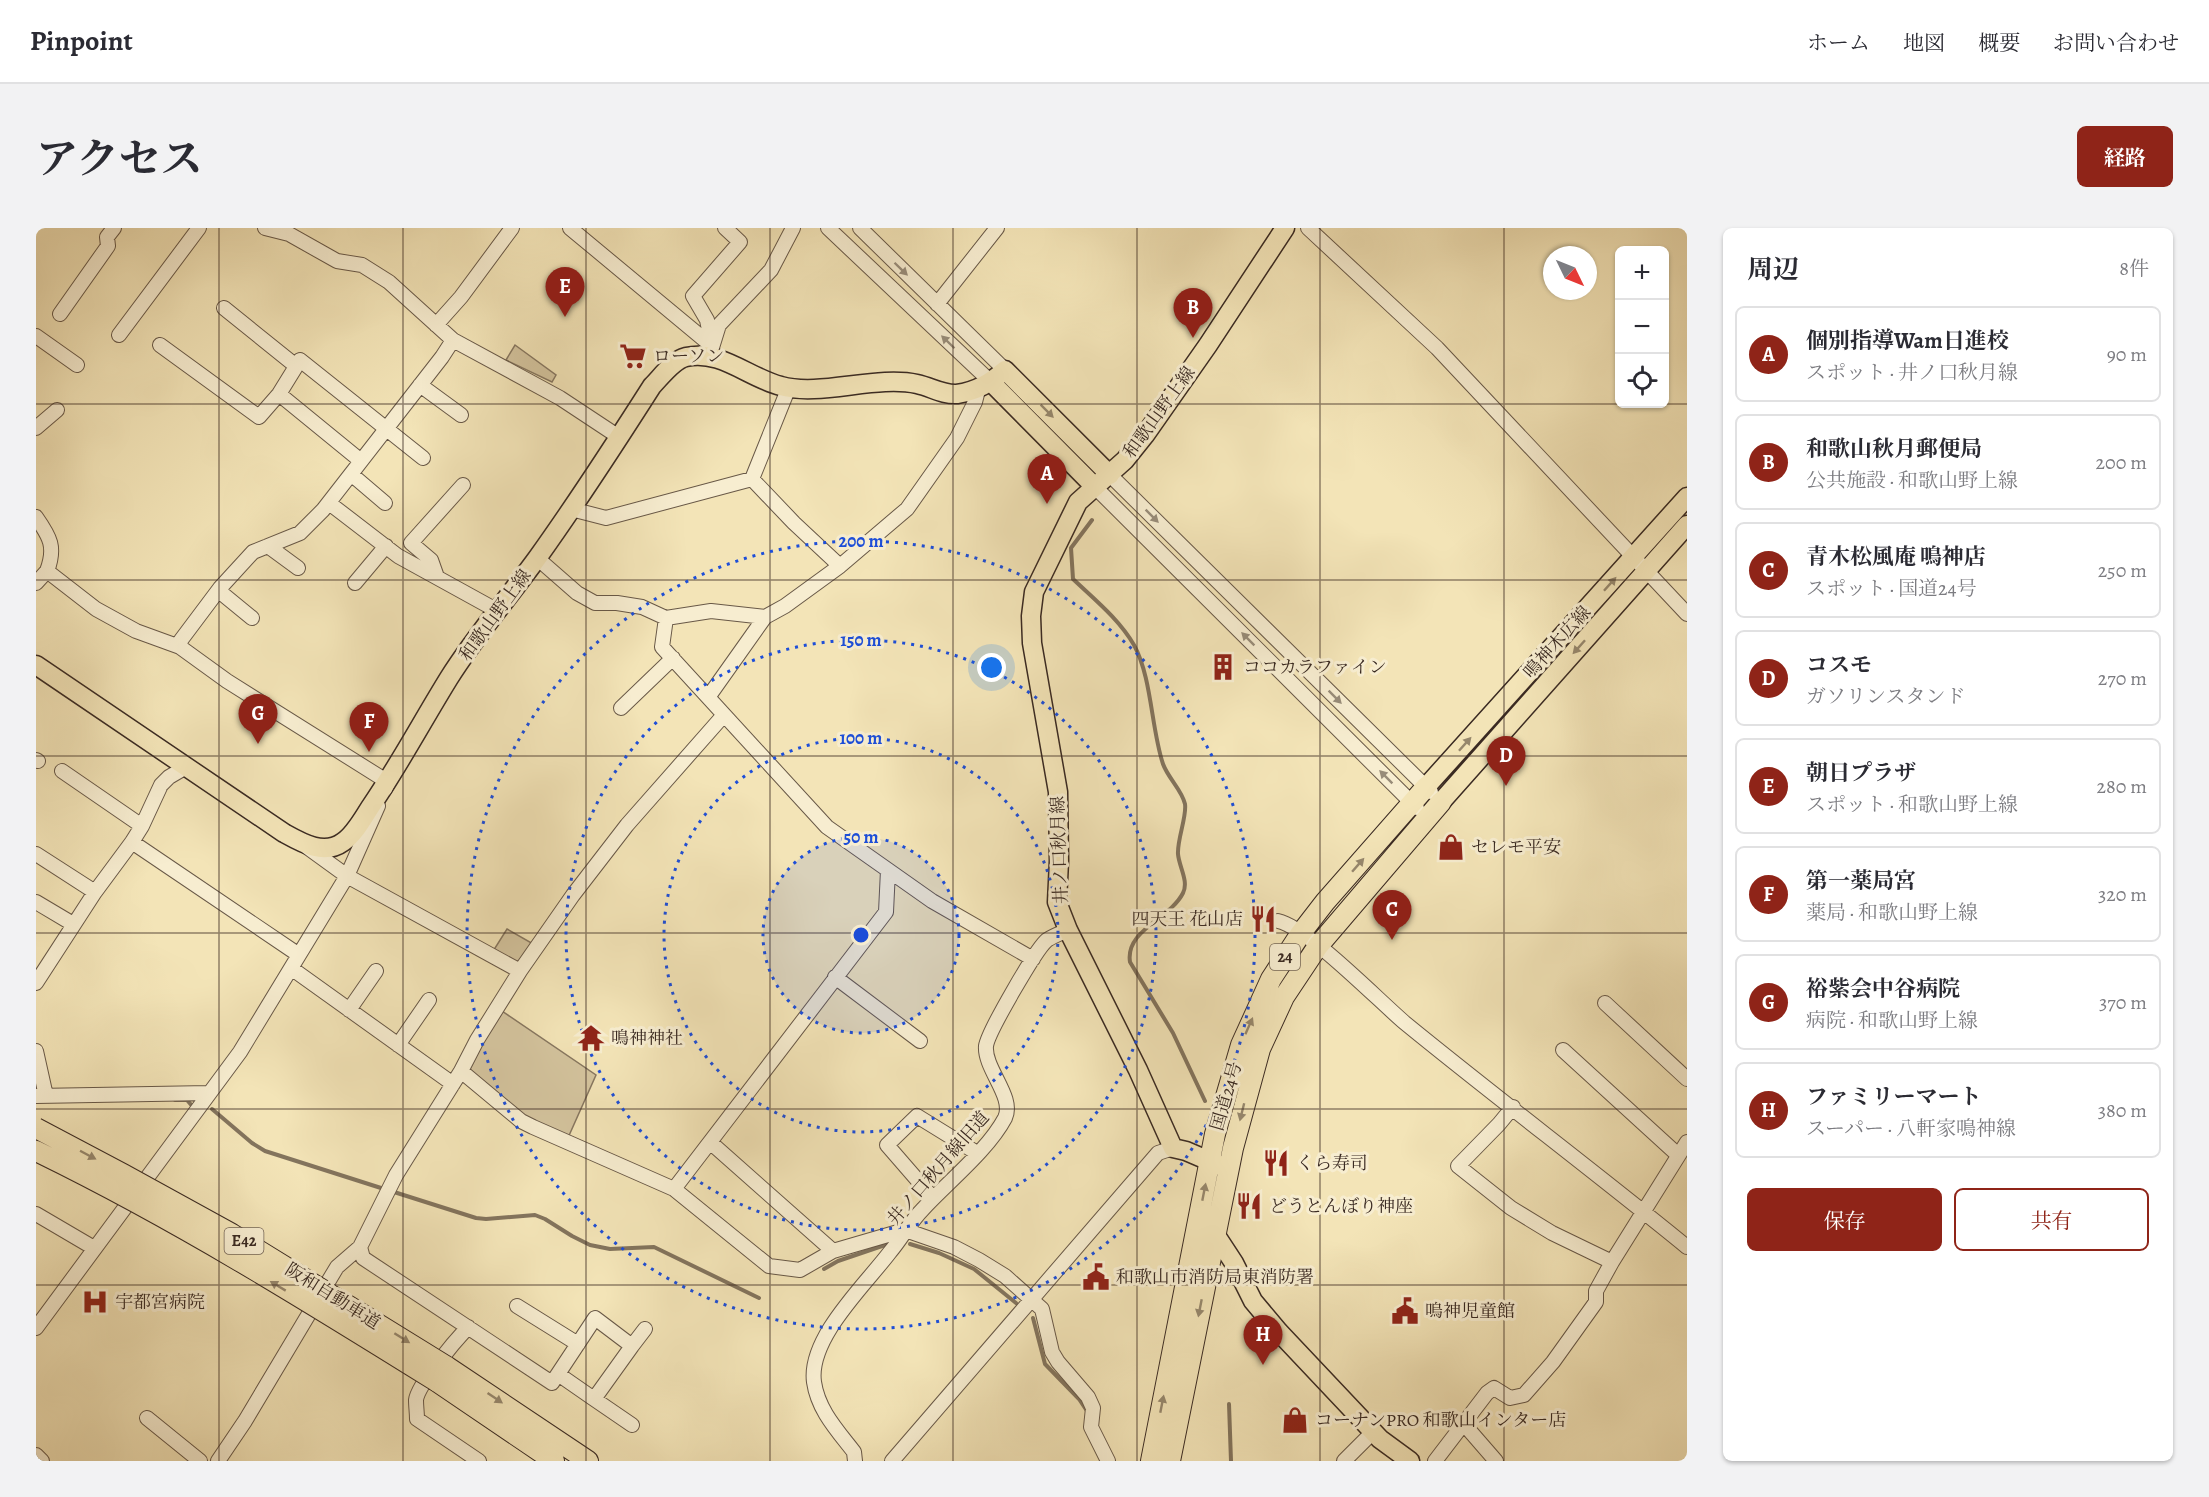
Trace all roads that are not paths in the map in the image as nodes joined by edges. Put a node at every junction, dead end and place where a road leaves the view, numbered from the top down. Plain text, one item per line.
1 (114, 228) edge
2 (199, 228) edge
3 (265, 228) edge
4 (512, 228) edge
5 (570, 228) edge
6 (725, 228) edge
7 (793, 228) edge
8 (828, 228) edge
9 (860, 228) edge
10 (997, 228) edge
11 (1285, 228) edge
12 (1308, 228) edge
13 (937, 304) junction
14 (224, 308) dead end
15 (60, 314) dead end
16 (436, 326) junction
17 (119, 335) dead end
18 (36, 336) edge
19 (453, 340) junction
20 (160, 345) dead end
21 (711, 351) junction
22 (77, 365) dead end
23 (296, 366) junction
24 (1005, 370) junction
25 (420, 384) junction
26 (984, 386) junction
27 (789, 387) junction
28 (279, 394) junction
29 (57, 410) dead end
30 (461, 415) dead end
31 (36, 428) edge
32 (386, 429) junction
33 (620, 437) junction
34 (423, 458) dead end
35 (361, 461) junction
36 (351, 474) junction
37 (1110, 475) junction
38 (752, 479) junction
39 (463, 485) dead end
40 (1095, 487) junction
41 (1687, 497) edge
42 (329, 503) junction
43 (385, 503) dead end
44 (571, 509) junction
45 (36, 517) edge
46 (1687, 525) edge
47 (268, 546) junction
48 (386, 546) junction
49 (537, 558) junction
50 (1640, 564) junction
51 (840, 566) junction
52 (298, 568) dead end
53 (47, 571) junction
54 (437, 577) junction
55 (36, 583) edge
56 (355, 583) dead end
57 (219, 591) junction
58 (496, 610) junction
59 (1687, 614) edge
60 (765, 617) junction
61 (252, 618) dead end
62 (666, 618) junction
63 (180, 647) junction
64 (673, 658) junction
65 (36, 665) edge
66 (709, 696) junction
67 (621, 708) dead end
68 (723, 716) junction
69 (186, 767) junction
70 (62, 771) dead end
71 (388, 782) junction
72 (1426, 787) junction
73 (1441, 802) junction
74 (1412, 803) junction
75 (1427, 818) junction
76 (142, 826) junction
77 (132, 842) junction
78 (307, 846) junction
79 (36, 854) edge
80 (888, 870) junction
81 (347, 876) junction
82 (95, 892) junction
83 (36, 902) edge
84 (1278, 921) dead end
85 (74, 924) junction
86 (1068, 930) junction
87 (1301, 933) junction
88 (1318, 946) junction
89 (299, 955) junction
90 (1033, 959) junction
91 (291, 968) junction
92 (376, 970) dead end
93 (520, 971) junction
94 (835, 977) junction
95 (36, 983) edge
96 (429, 1000) dead end
97 (1605, 1003) dead end
98 (349, 1010) junction
99 (920, 1041) dead end
100 (398, 1045) junction
101 (1563, 1050) dead end
102 (36, 1051) edge
103 (461, 1071) junction
104 (1687, 1079) edge
105 (453, 1084) junction
106 (209, 1093) junction
107 (41, 1096) edge
108 (1513, 1107) junction
109 (36, 1128) edge
110 (710, 1142) junction
111 (1687, 1142) edge
112 (1173, 1148) junction
113 (36, 1151) edge
114 (977, 1153) junction
115 (1678, 1155) junction
116 (1219, 1165) junction
117 (674, 1188) junction
118 (933, 1198) junction
119 (1643, 1211) junction
120 (36, 1214) edge
121 (905, 1230) junction
122 (1206, 1231) junction
123 (360, 1247) junction
124 (1687, 1247) edge
125 (94, 1248) junction
126 (834, 1251) junction
127 (1612, 1262) junction
128 (1033, 1300) junction
129 (517, 1306) dead end
130 (36, 1328) edge
131 (468, 1328) junction
132 (645, 1329) dead end
133 (578, 1344) junction
134 (632, 1346) junction
135 (441, 1373) junction
136 (558, 1374) junction
137 (594, 1399) junction
138 (147, 1418) dead end
139 (1463, 1423) junction
140 (632, 1425) dead end
141 (1374, 1432) junction
142 (36, 1455) edge
143 (462, 1456) edge
144 (222, 1460) edge
145 (42, 1461) edge
146 (200, 1461) edge
147 (479, 1461) edge
148 (554, 1461) edge
149 (588, 1461) edge
150 (855, 1461) edge
151 (892, 1461) edge
152 (1108, 1461) edge
153 (1151, 1461) edge
154 (1170, 1461) edge
155 (1344, 1461) edge
156 (1410, 1461) edge
157 (1435, 1461) edge
158 (1496, 1461) edge

1 - 15 street
2 - 17 street
3 - 16 street
4 - 16 street
5 - 21 street
6 - 21 street
7 - 21 street
26 -> 8 street
9 -> 13 street
10 - 13 street
11 - 37 main road, 和歌山野上線
12 - 50 street
13 - 24 street
14 - 23 street
16 - 19 street
18 - 22 street
19 - 25 street
19 - 33 street
20 - 28 street
21 - 27 main road, 和歌山野上線
21 - 33 main road, 和歌山野上線
23 - 28 street
23 - 32 street
24 - 26 main road
24 -> 37 main road, 和歌山野上線
25 - 30 street
25 - 32 street
26 - 27 main road, 和歌山野上線
26 - 40 main road
26 - 51 street
27 - 38 street
28 - 35 street
29 - 31 street
32 - 34 street
32 - 35 street
33 - 44 main road, 和歌山野上線
35 - 36 street
36 - 42 street
36 - 43 street
37 - 40 main road, 和歌山野上線
37 -> 72 street
38 - 44 street
38 - 51 street
39 - 54 street
74 -> 40 street
40 - 86 main road, 井ノ口秋月線
41 - 50 main road, 鳴神木広線
42 - 47 street
42 - 48 street
44 - 49 main road, 和歌山野上線
45 - 53 street
46 - 50 main road, 鳴神木広線
47 - 52 street
47 - 57 street
48 - 54 street
48 - 56 street
49 - 58 main road, 和歌山野上線
49 - 62 street
50 - 59 street
72 -> 50 main road, 鳴神木広線
50 -> 73 main road, 鳴神木広線
51 - 60 street
53 - 55 street
53 - 63 street
54 - 58 street
57 - 61 street
57 - 63 street
58 - 71 main road, 和歌山野上線
60 - 62 street
60 - 66 street
62 - 64 street
63 - 71 street
64 - 66 street
64 - 67 street
65 - 69 main road
66 - 68 street
68 - 80 street
68 - 93 street
69 - 76 street
69 - 78 main road
70 - 76 street
71 - 78 main road, 和歌山野上線
71 - 81 street
72 - 73 street
72 - 74 highway, 国道24号 / 24
73 - 75 highway, 国道24号 / 24
74 - 75 street
87 -> 74 highway, 国道24号 / 24
75 - 88 highway, 国道24号 / 24
76 - 77 street
77 - 82 street
77 - 89 street
78 - 81 street
79 - 82 street
80 - 90 street
80 - 94 street
81 - 89 street
81 - 93 street
82 - 85 street
83 - 85 street
84 - 87 street
85 - 95 street
86 - 90 street, 井ノ口秋月線旧道
86 - 112 main road, 井ノ口秋月線
87 - 88 street
116 -> 87 highway, 国道24号 / 24
88 - 108 street
88 -> 116 highway, 国道24号 / 24
89 - 91 street
90 - 114 street, 井ノ口秋月線旧道
91 - 98 street
91 - 106 street
92 - 98 street
93 - 103 street
94 - 99 street
94 - 110 street
96 - 100 street
97 - 104 street
98 - 100 street
100 - 105 street
101 - 115 street
102 - 107 street
103 - 105 street
103 - 117 street
105 - 123 street
106 - 107 street
106 - 125 street
108 - 119 street
108 - 127 street
109 -> 135 highway, 阪和自動車道 / E42, bridge
110 - 117 street
110 - 126 street
111 - 115 street
112 - 116 main road
112 - 128 street
135 -> 113 highway, 阪和自動車道 / E42, bridge
114 - 118 street, 井ノ口秋月線旧道
114 - 118 street
115 - 119 street
116 - 122 highway, 国道24号 / 24
117 - 126 street
118 - 121 street, 井ノ口秋月線旧道
119 - 124 street
119 - 127 street
120 - 125 street
121 - 126 street
121 - 128 street
121 - 150 street, 井ノ口秋月線旧道
122 - 141 main road
153 -> 122 highway, 国道24号 / 24
122 -> 154 highway, 国道24号 / 24
123 - 131 street
123 - 144 street
125 - 130 street
127 - 139 street
128 - 151 street
128 - 152 street
129 - 133 street
131 - 136 street
131 - 143 street
132 - 134 street
133 - 134 street
133 - 136 street
134 - 137 street
135 - 148 highway, 阪和自動車道 / E42
135 -> 149 highway, 阪和自動車道 / E42
136 - 137 street
137 - 140 street
138 - 146 street
139 - 157 street
139 - 158 street
141 - 155 street
141 - 156 main road
142 - 145 street
143 - 147 street

